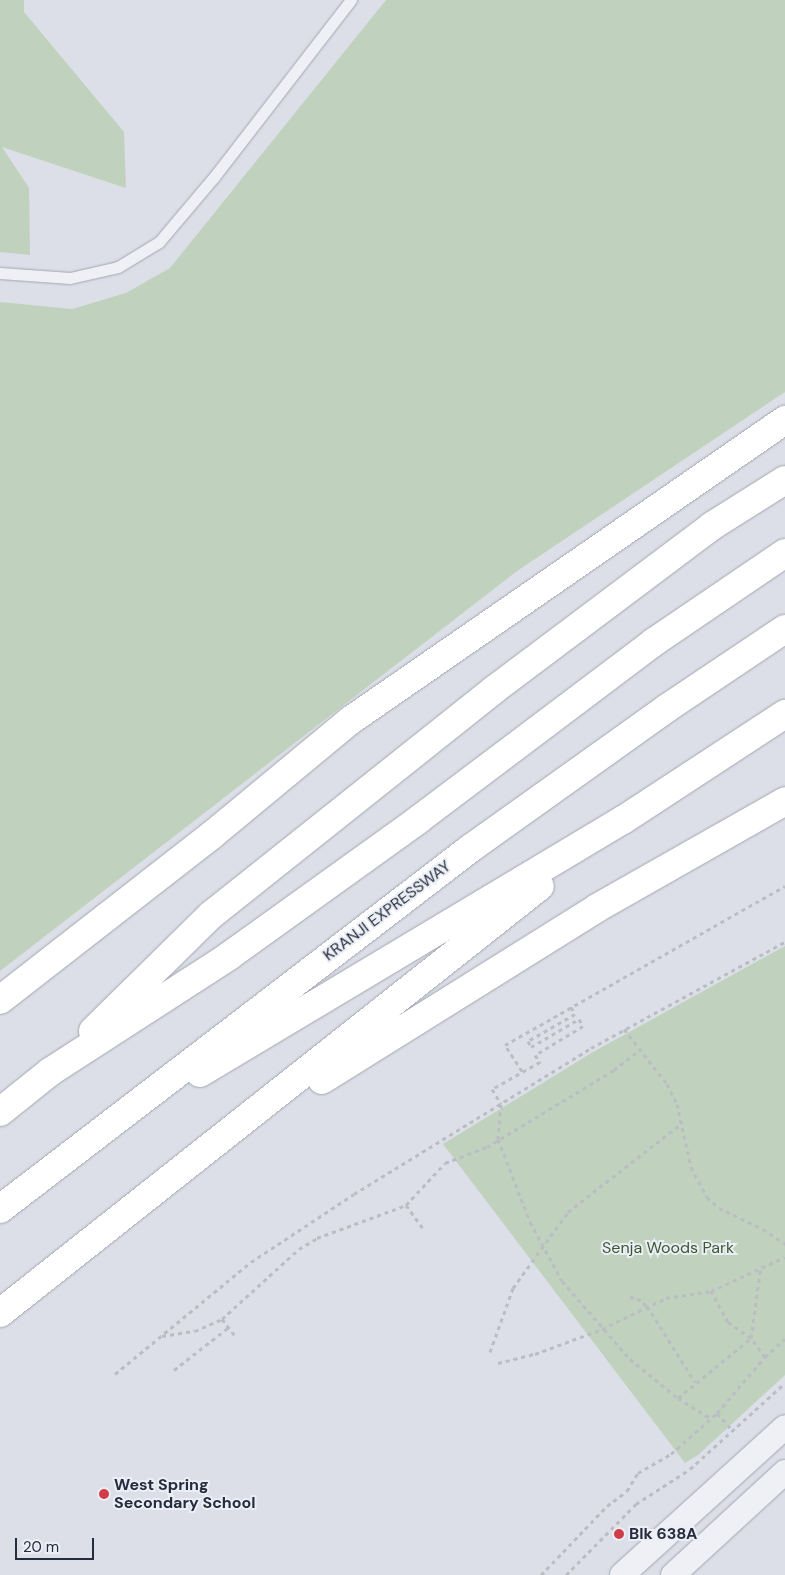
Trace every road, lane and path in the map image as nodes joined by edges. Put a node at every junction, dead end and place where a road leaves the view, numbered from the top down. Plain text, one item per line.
1 (351, 0) edge
2 (0, 273) edge
3 (785, 420) edge
4 (785, 480) edge
5 (785, 553) edge
6 (785, 629) edge
7 (785, 714) edge
8 (785, 801) edge
9 (623, 820) junction
10 (785, 886) edge
11 (785, 942) edge
12 (0, 1000) edge
13 (571, 1007) junction
14 (624, 1029) junction
15 (640, 1050) junction
16 (522, 1071) junction
17 (50, 1072) junction
18 (501, 1104) junction
19 (0, 1112) edge
20 (682, 1122) junction
21 (104, 1130) junction
22 (498, 1139) junction
23 (212, 1149) junction
24 (406, 1204) junction
25 (0, 1209) edge
26 (423, 1228) dead end
27 (785, 1244) edge
28 (542, 1248) junction
29 (785, 1257) edge
30 (761, 1266) junction
31 (711, 1291) junction
32 (630, 1297) dead end
33 (647, 1306) junction
34 (0, 1313) edge
35 (222, 1319) junction
36 (229, 1327) junction
37 (602, 1329) junction
38 (162, 1336) junction
39 (236, 1337) dead end
40 (751, 1338) junction
41 (785, 1339) edge
42 (490, 1352) dead end
43 (765, 1358) junction
44 (498, 1363) dead end
45 (174, 1370) dead end
46 (115, 1374) dead end
47 (695, 1382) junction
48 (785, 1383) edge
49 (678, 1398) junction
50 (717, 1413) junction
51 (710, 1418) junction
52 (785, 1427) edge
53 (733, 1430) junction
54 (785, 1472) edge
55 (541, 1575) edge
56 (566, 1575) edge
57 (622, 1575) edge
58 (673, 1575) edge

1 - 2 lane
3 - 12 highway
4 - 17 highway
5 - 17 highway
6 - 21 highway, KRANJI EXPRESSWAY
7 - 9 highway
8 - 23 highway
9 - 21 highway
9 - 23 highway
10 - 13 path
11 - 14 path
13 - 16 path
13 - 16 path
14 - 15 path
14 - 18 path
15 - 20 path
15 - 22 path
16 - 18 path
17 - 19 highway
18 - 22 path
18 - 38 path
20 - 27 path
20 - 28 path
21 - 25 highway, KRANJI EXPRESSWAY
22 - 24 path
22 - 28 path
23 - 34 highway
24 - 26 path
24 - 35 path
28 - 37 path
28 - 42 path
29 - 30 path
30 - 31 path
30 - 40 path
31 - 33 path
31 - 40 path
32 - 33 path
33 - 37 path
33 - 47 path
35 - 36 path
35 - 38 path
36 - 39 path
36 - 45 path
37 - 44 path
37 - 49 path
38 - 46 path
40 - 43 path
40 - 47 path
41 - 43 path
43 - 50 path
47 - 49 path
48 - 53 path
49 - 51 path
50 - 51 path
50 - 53 path
51 - 55 path
52 - 57 street
53 - 56 path
54 - 58 street

